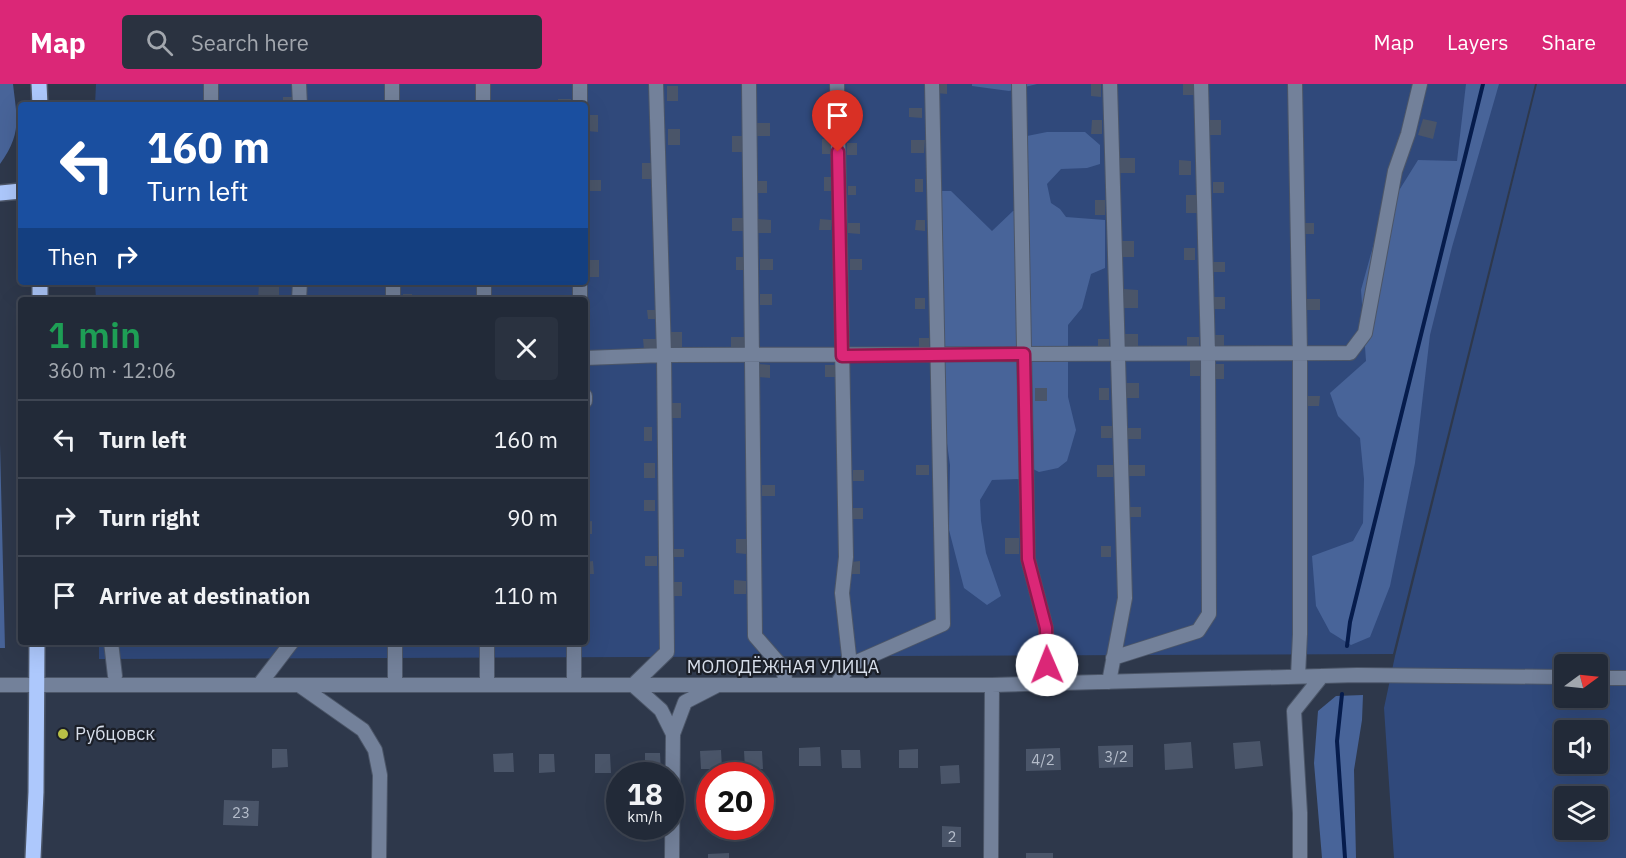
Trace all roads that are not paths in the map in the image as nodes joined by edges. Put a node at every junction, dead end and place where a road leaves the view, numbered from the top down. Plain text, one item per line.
1 (39, 84) edge
2 (211, 84) edge
3 (299, 84) edge
4 (392, 84) edge
5 (483, 84) edge
6 (580, 84) edge
7 (656, 84) edge
8 (749, 84) edge
9 (837, 84) edge
10 (932, 84) edge
11 (1019, 84) edge
12 (1110, 84) edge
13 (1201, 84) edge
14 (1295, 84) edge
15 (1420, 84) edge
16 (40, 102) edge
17 (211, 102) edge
18 (300, 102) edge
19 (392, 102) edge
20 (483, 102) edge
21 (580, 102) edge
22 (18, 191) edge
23 (0, 193) edge
24 (1024, 354) junction
25 (1118, 354) junction
26 (1208, 354) junction
27 (1300, 354) junction
28 (664, 355) junction
29 (938, 355) junction
30 (751, 356) junction
31 (842, 356) junction
32 (588, 358) edge
33 (37, 645) edge
34 (111, 645) edge
35 (290, 645) edge
36 (395, 645) edge
37 (487, 645) edge
38 (574, 645) edge
39 (1113, 658) junction
40 (850, 665) junction
41 (115, 676) dead end
42 (1298, 676) junction
43 (1323, 676) junction
44 (1554, 677) edge
45 (1608, 678) edge
46 (1626, 678) edge
47 (1109, 682) junction
48 (1048, 683) junction
49 (37, 684) junction
50 (0, 685) edge
51 (259, 685) junction
52 (299, 685) junction
53 (395, 685) junction
54 (487, 685) junction
55 (574, 685) junction
56 (633, 685) junction
57 (718, 685) junction
58 (786, 685) junction
59 (836, 685) junction
60 (992, 685) junction
61 (673, 734) junction
62 (33, 858) edge
63 (379, 858) edge
64 (672, 858) edge
65 (991, 858) edge
66 (1300, 858) edge

1 - 16 main road
2 - 17 street
3 - 18 street
4 - 19 street
5 - 20 street
6 - 21 street
7 - 28 street
8 - 30 street
9 - 31 street
10 - 29 street
11 - 24 street
12 - 25 street
13 - 26 street
14 - 27 street
15 - 27 street
22 - 23 main road
24 - 25 street
24 - 29 street
24 - 48 street
25 - 26 street
25 - 39 street
26 - 27 street
26 - 39 street
27 - 42 street
28 - 30 street
28 - 32 street
28 - 56 street
29 - 31 street
29 - 40 street
30 - 31 street
30 - 58 street
31 - 40 street
33 - 49 main road
34 - 41 street
35 - 51 street
36 - 53 street
37 - 54 street
38 - 55 street
39 - 47 street
40 - 59 street
42 - 43 street, МОЛОДЁЖНАЯ УЛИЦА
42 - 47 street, МОЛОДЁЖНАЯ УЛИЦА
43 - 44 street, МОЛОДЁЖНАЯ УЛИЦА
43 - 66 street
45 - 46 street
47 - 48 street, МОЛОДЁЖНАЯ УЛИЦА
48 - 60 street, МОЛОДЁЖНАЯ УЛИЦА
49 - 50 street, МОЛОДЁЖНАЯ УЛИЦА
49 - 51 street, МОЛОДЁЖНАЯ УЛИЦА
49 - 62 main road
51 - 52 street, МОЛОДЁЖНАЯ УЛИЦА
52 - 53 street, МОЛОДЁЖНАЯ УЛИЦА
52 - 63 street
53 - 54 street, МОЛОДЁЖНАЯ УЛИЦА
54 - 55 street, МОЛОДЁЖНАЯ УЛИЦА
55 - 56 street, МОЛОДЁЖНАЯ УЛИЦА
56 - 57 street, МОЛОДЁЖНАЯ УЛИЦА
56 - 61 street
57 - 58 street, МОЛОДЁЖНАЯ УЛИЦА
57 - 61 street
58 - 59 street, МОЛОДЁЖНАЯ УЛИЦА
59 - 60 street, МОЛОДЁЖНАЯ УЛИЦА
60 - 65 street
61 - 64 street

